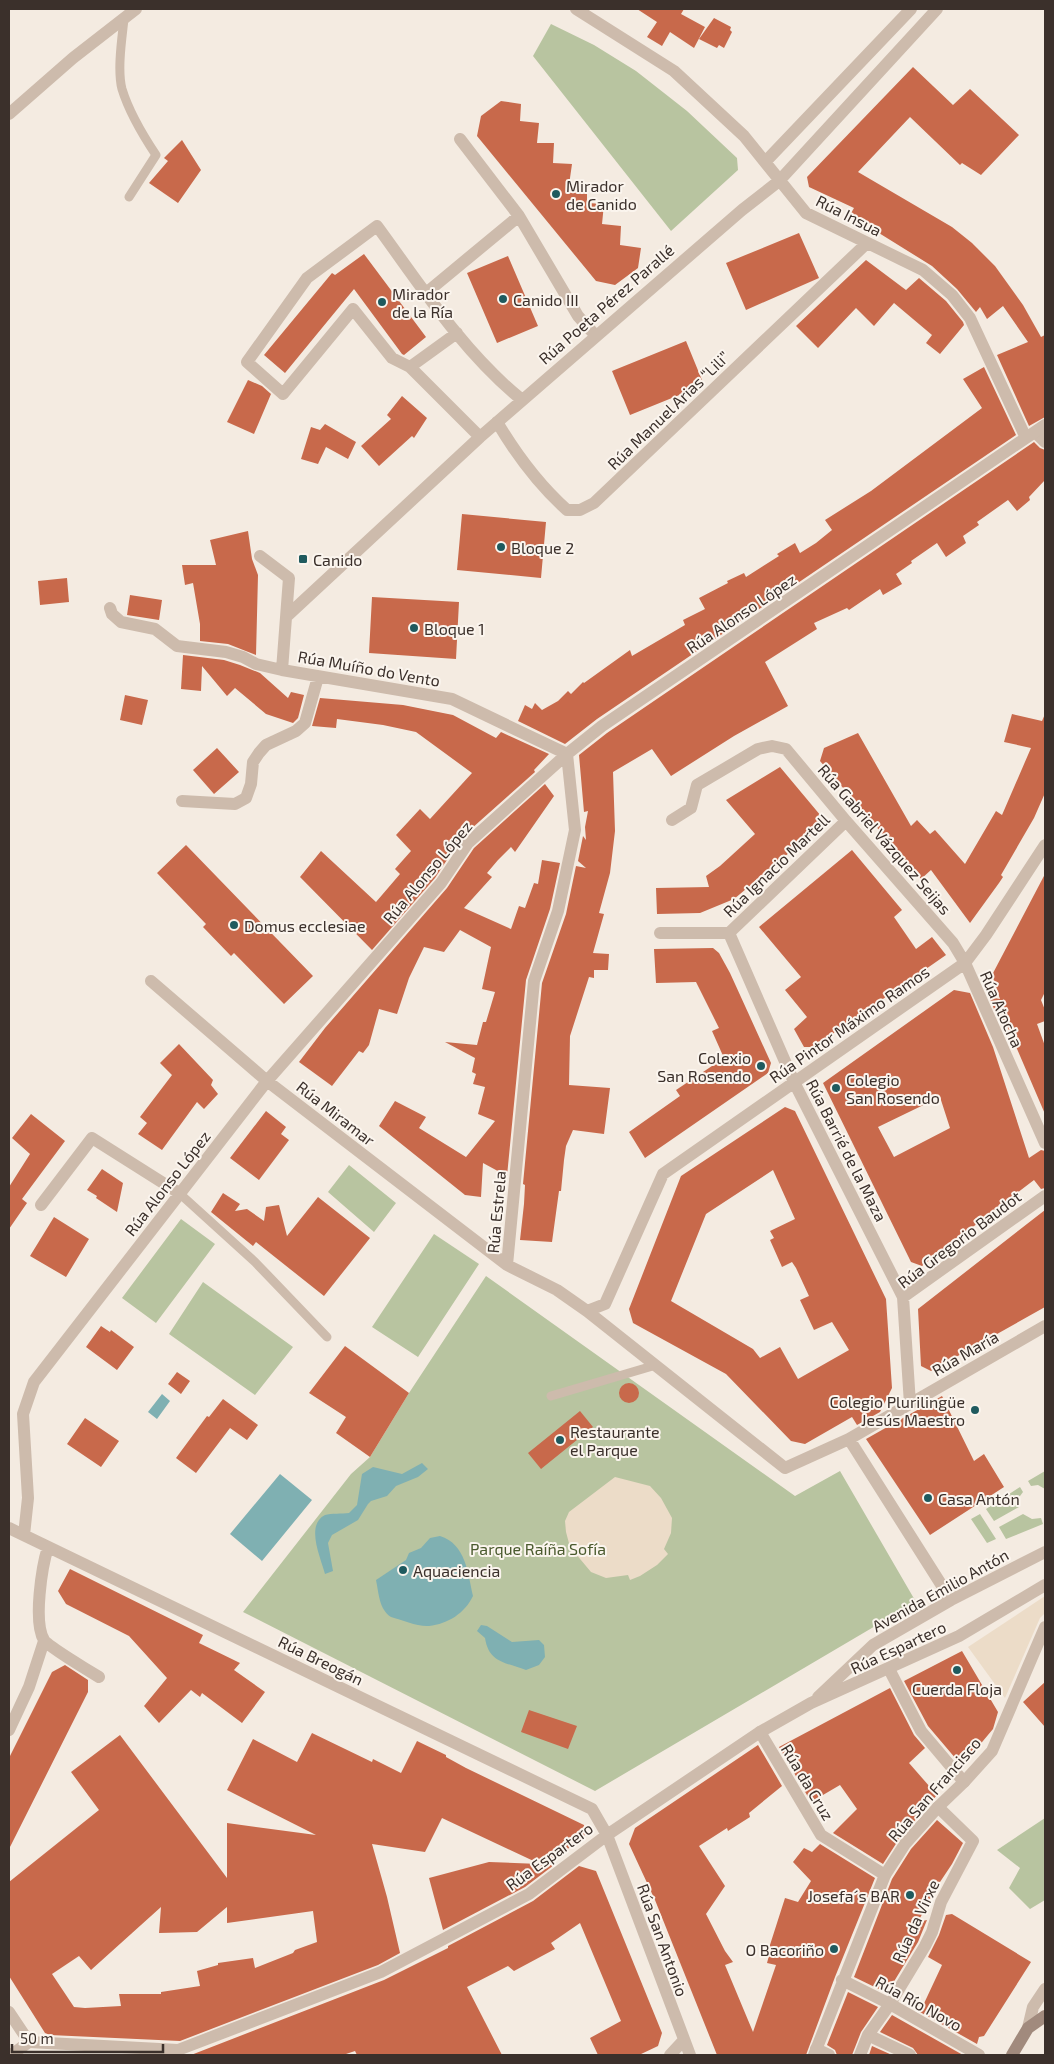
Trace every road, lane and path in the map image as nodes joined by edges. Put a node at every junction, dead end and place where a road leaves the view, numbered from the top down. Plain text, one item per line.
1 (136, 9) edge
2 (576, 9) edge
3 (911, 9) edge
4 (937, 9) edge
5 (124, 19) junction
6 (9, 114) edge
7 (460, 139) dead end
8 (766, 161) junction
9 (779, 181) junction
10 (129, 197) dead end
11 (519, 216) junction
12 (867, 243) junction
13 (426, 293) junction
14 (456, 332) junction
15 (595, 335) junction
16 (410, 367) junction
17 (521, 399) junction
18 (497, 422) junction
19 (1036, 432) edge
20 (480, 437) junction
21 (1045, 442) edge
22 (260, 556) dead end
23 (110, 608) dead end
24 (287, 616) junction
25 (282, 670) junction
26 (318, 677) junction
27 (567, 754) junction
28 (182, 801) dead end
29 (672, 820) dead end
30 (846, 821) junction
31 (1045, 845) edge
32 (660, 933) dead end
33 (729, 933) junction
34 (965, 963) junction
35 (151, 980) dead end
36 (267, 1081) junction
37 (794, 1082) junction
38 (1045, 1143) edge
39 (179, 1193) junction
40 (1045, 1196) edge
41 (41, 1205) dead end
42 (507, 1265) junction
43 (903, 1297) junction
44 (588, 1311) junction
45 (1045, 1326) edge
46 (327, 1337) dead end
47 (656, 1365) junction
48 (552, 1396) dead end
49 (910, 1404) junction
50 (849, 1439) junction
51 (9, 1528) edge
52 (24, 1535) junction
53 (48, 1547) junction
54 (1045, 1552) edge
55 (1045, 1585) edge
56 (951, 1600) junction
57 (1045, 1627) edge
58 (44, 1641) junction
59 (889, 1669) junction
60 (99, 1677) dead end
61 (811, 1704) junction
62 (9, 1730) edge
63 (760, 1732) junction
64 (964, 1782) junction
65 (938, 1807) junction
66 (607, 1834) junction
67 (885, 1874) junction
68 (842, 1980) junction
69 (1045, 1989) edge
70 (890, 2004) junction
71 (9, 2012) edge
72 (1045, 2016) edge
73 (1028, 2028) junction
74 (868, 2035) junction
75 (683, 2041) junction
76 (29, 2042) junction
77 (815, 2052) edge
78 (151, 2053) edge
79 (11, 2055) edge
80 (670, 2055) edge
81 (690, 2055) edge
82 (829, 2055) edge
83 (860, 2055) edge
84 (910, 2055) edge
85 (979, 2055) edge
86 (1012, 2055) edge

1 - 5 street
2 - 8 street, Rúa Insua
3 - 8 street
4 - 9 street, Rúa Poeta Pérez Parallé
5 - 6 street
5 - 10 lane
7 - 11 street
8 - 9 street, Rúa Insua
9 - 12 street, Rúa Insua
9 - 15 street, Rúa Poeta Pérez Parallé
11 - 13 street
11 - 15 street
12 - 18 street, Rúa Manuel Arias “Lili”
12 - 19 street, Rúa Insua
13 - 14 street
13 - 16 street
14 - 16 street
14 - 17 street
15 - 17 street, Rúa Poeta Pérez Parallé
16 - 20 street
17 - 18 street, Rúa Poeta Pérez Parallé
18 - 20 street, Rúa Poeta Pérez Parallé
19 - 21 street, Rúa Insua
19 - 27 street, Rúa Alonso López
20 - 24 street, Rúa Poeta Pérez Parallé
22 - 24 street, Rúa Muíño do Vento
23 - 25 street
24 - 25 street, Rúa Muíño do Vento
25 - 26 street, Rúa Muíño do Vento
26 - 27 street, Rúa Muíño do Vento
26 - 28 street
27 - 36 street, Rúa Alonso López
27 - 42 street, Rúa Estrela
29 - 30 street, Rúa Gabriel Vázquez Seijas
30 - 33 street, Rúa Ignacio Martell
30 - 34 street, Rúa Gabriel Vázquez Seijas
31 - 34 street, Rúa Atocha
32 - 33 street
33 - 37 street, Rúa Barrié de la Maza
34 - 37 street, Rúa Pintor Máximo Ramos
34 - 38 street, Rúa Atocha
35 - 36 street, Rúa Miramar
36 - 39 street, Rúa Alonso López
36 - 42 street, Rúa Miramar
37 - 43 street, Rúa Barrié de la Maza
37 - 44 street, Rúa Pintor Máximo Ramos
39 - 41 street
39 - 46 lane
39 - 52 street, Rúa Alonso López
40 - 43 street, Rúa Gregorio Baudot
42 - 44 street, Rúa Estrela
43 - 49 street, Rúa Gregorio Baudot
44 - 47 street, Rúa Estrela
45 - 49 street, Rúa María
47 - 48 lane
47 - 50 street, Rúa Estrela
49 - 50 street, Rúa María
50 - 56 street
51 - 52 street, Rúa Breogán
52 - 53 street, Rúa Breogán
53 - 58 street
53 - 66 street, Rúa Breogán
54 - 56 street, Avenida Emilio Antón
55 - 59 street, Rúa Espartero
56 - 61 street, Avenida Emilio Antón
57 - 64 street, Rúa San Francisco
58 - 60 street
58 - 62 street
59 - 61 street, Rúa Espartero
59 - 64 street
61 - 63 street, Rúa Espartero
63 - 66 street, Rúa Espartero
63 - 67 street, Rúa da Cruz
64 - 65 street, Rúa San Francisco
65 - 67 street, Rúa San Francisco
65 - 70 street, Rúa da Virxe
66 - 75 street, Rúa San Antonio
66 - 78 street, Rúa Espartero
67 - 68 street, Rúa San Francisco
68 - 70 street, Rúa Río Novo
68 - 77 street, Rúa San Francisco
69 - 73 street
70 - 74 street, Rúa da Virxe
70 - 85 street, Rúa Río Novo
71 - 76 street
72 - 73 main road
73 - 86 main road
74 - 83 street, Rúa da Virxe
74 - 84 street
75 - 80 street
75 - 81 street, Rúa San Antonio
76 - 78 street, Rúa Espartero
76 - 79 street
77 - 82 street

